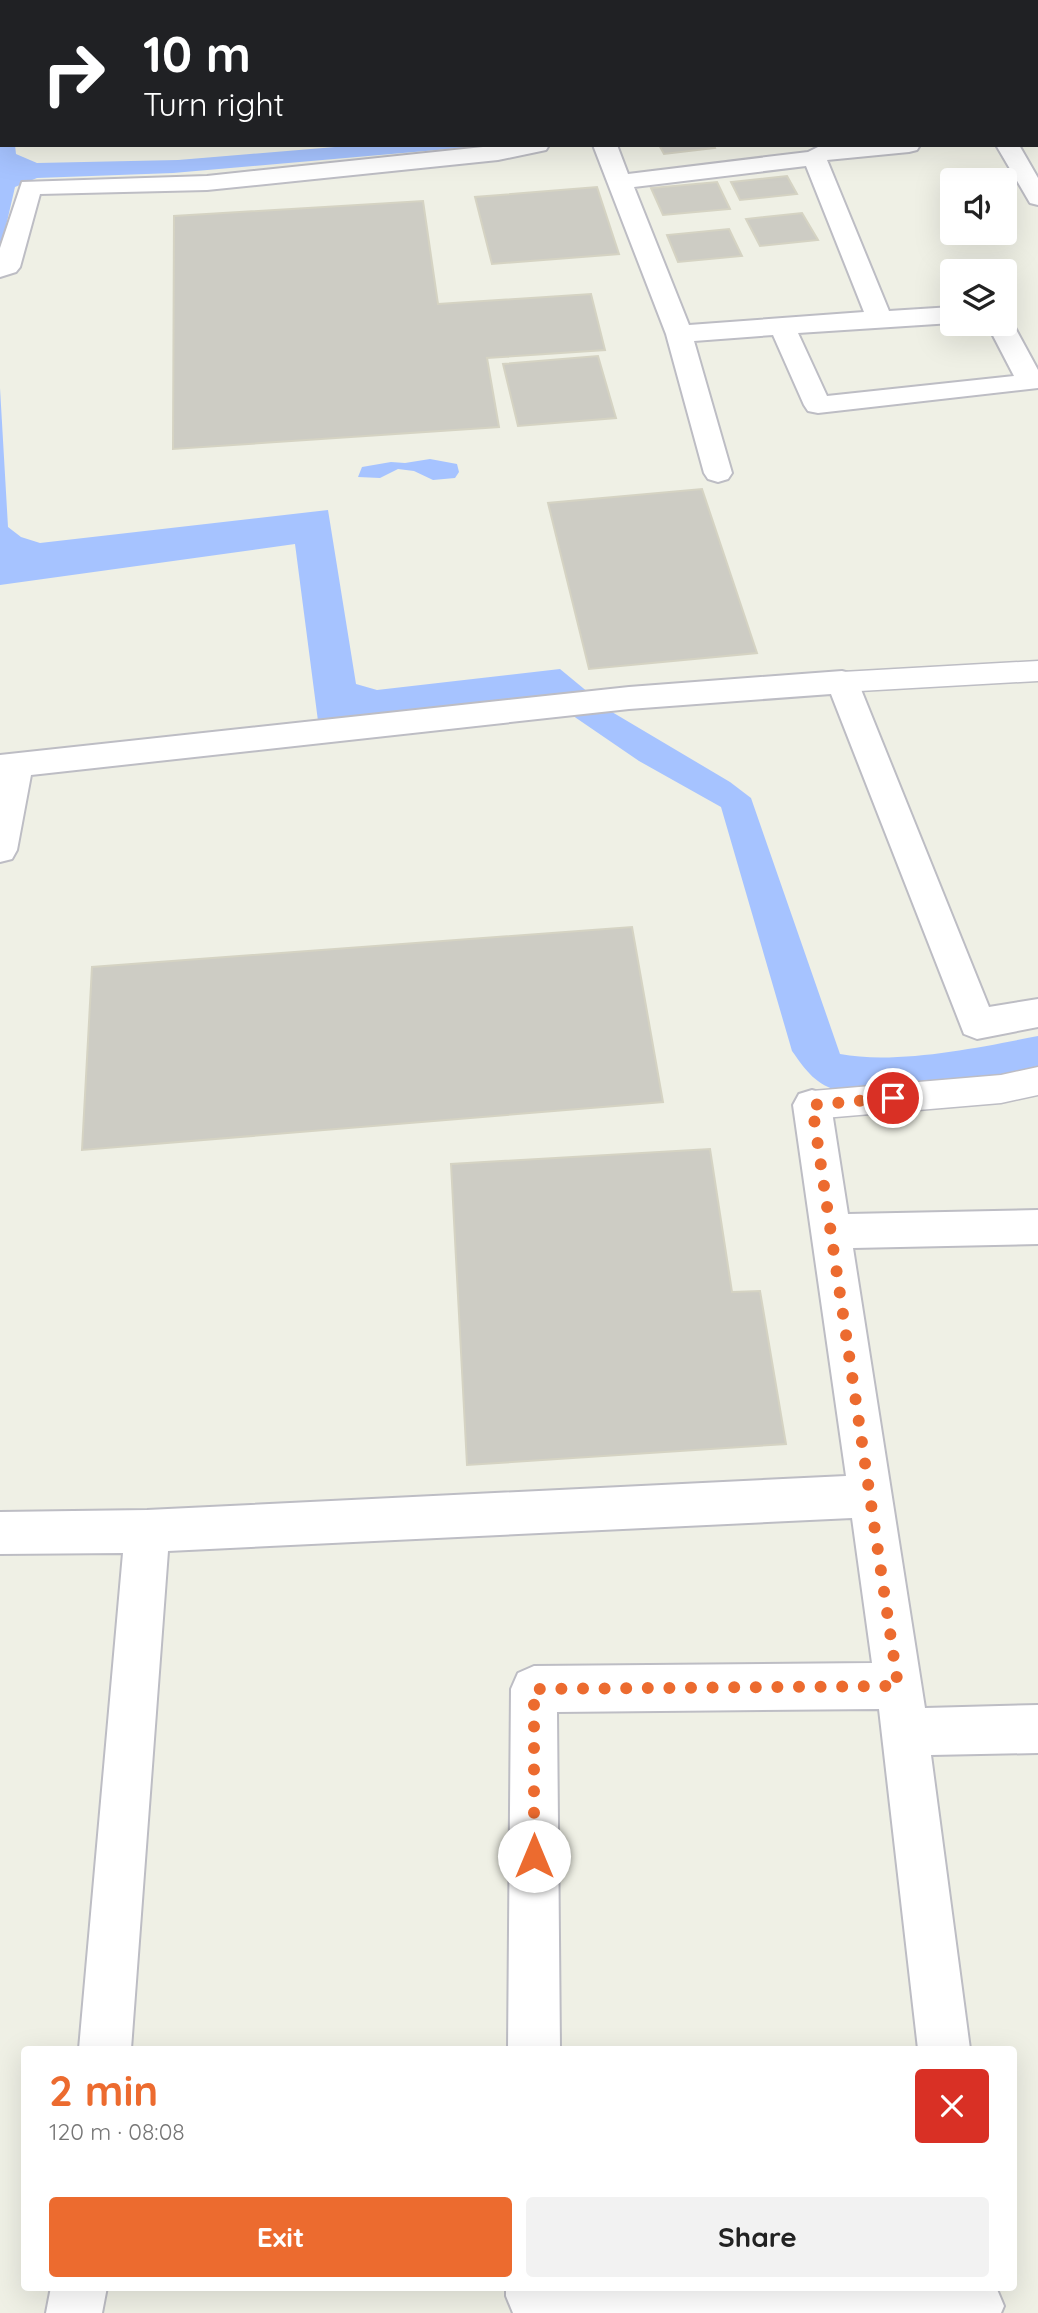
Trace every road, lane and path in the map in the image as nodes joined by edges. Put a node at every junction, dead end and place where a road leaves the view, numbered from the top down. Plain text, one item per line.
1 (528, 147) edge
2 (606, 147) edge
3 (884, 147) edge
4 (1008, 147) edge
5 (815, 158) junction
6 (620, 182) junction
7 (1038, 198) edge
8 (0, 268) edge
9 (940, 316) edge
10 (879, 319) junction
11 (782, 327) junction
12 (679, 334) junction
13 (1006, 336) edge
14 (718, 473) dead end
15 (1038, 671) edge
16 (842, 682) junction
17 (8, 767) edge
18 (0, 850) edge
19 (1038, 1013) edge
20 (1038, 1081) edge
21 (812, 1105) joint
22 (1038, 1227) edge
23 (830, 1231) junction
24 (870, 1496) junction
25 (147, 1531) junction
26 (0, 1532) edge
27 (898, 1686) junction
28 (1038, 1729) edge
29 (904, 1732) junction
30 (105, 2046) edge
31 (534, 2046) edge
32 (944, 2046) edge
33 (78, 2291) edge
34 (534, 2291) edge
35 (976, 2302) edge
36 (74, 2313) edge

1 - 8 street
2 - 6 street
3 - 5 street
4 - 7 street
5 - 6 street
5 - 10 street
6 - 12 street
9 - 10 street
10 - 11 street
11 - 12 street
11 - 13 street
12 - 14 street
15 - 16 lane
16 - 17 street
16 - 19 street
17 - 18 street
20 - 21 lane
21 - 23 street
22 - 23 street
23 - 24 street
24 - 25 street
24 - 27 street
25 - 26 street
25 - 30 street
27 - 29 street
27 - 31 street
28 - 29 street
29 - 32 street
33 - 36 street
34 - 35 street

